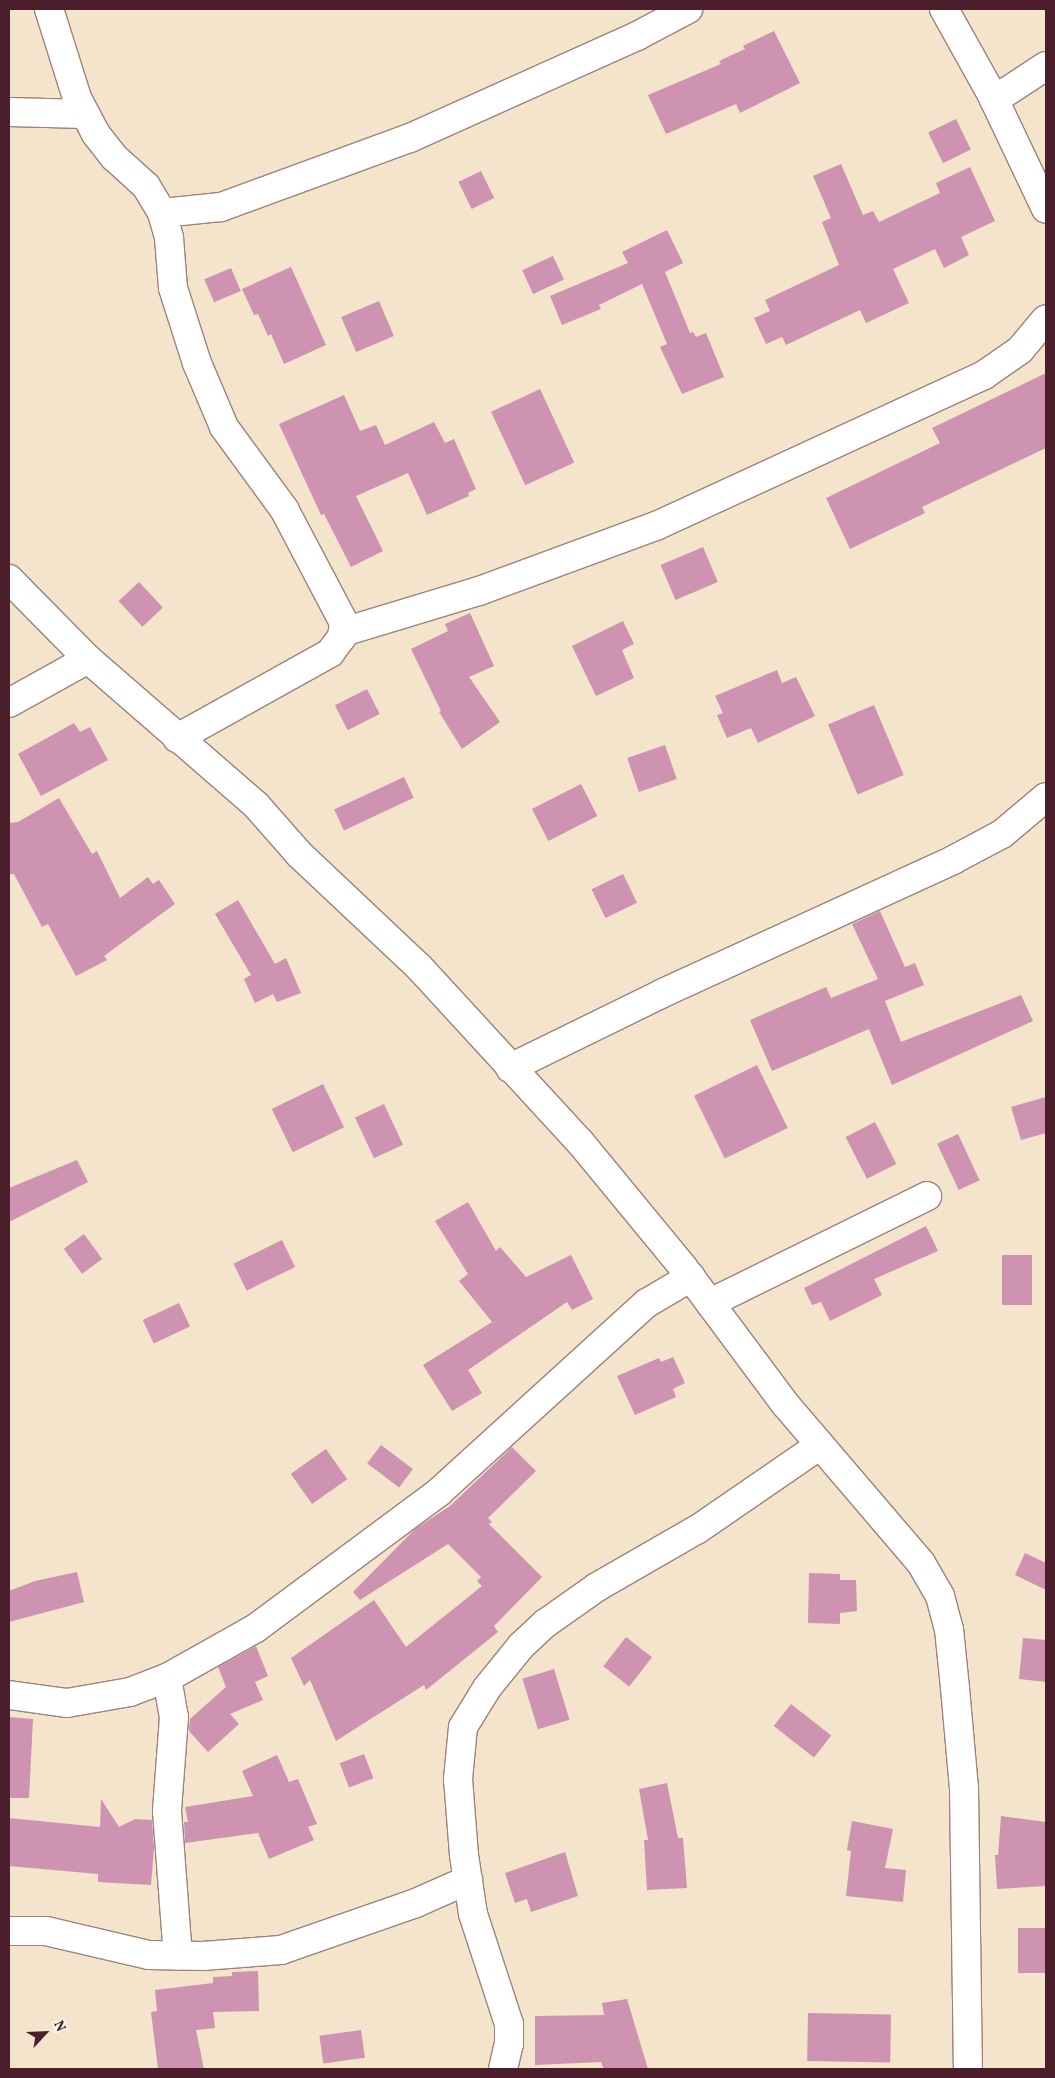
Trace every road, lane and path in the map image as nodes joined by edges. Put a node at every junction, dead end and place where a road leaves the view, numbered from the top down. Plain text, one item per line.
1 (49, 9) edge
2 (688, 9) edge
3 (944, 9) edge
4 (1046, 66) edge
5 (994, 100) junction
6 (9, 112) edge
7 (85, 114) junction
8 (1046, 209) edge
9 (162, 213) junction
10 (1046, 319) edge
11 (9, 579) edge
12 (343, 632) junction
13 (88, 659) junction
14 (9, 703) edge
15 (178, 738) junction
16 (1046, 797) edge
17 (510, 1068) junction
18 (927, 1196) dead end
19 (691, 1277) junction
20 (710, 1303) junction
21 (820, 1445) junction
22 (167, 1678) junction
23 (9, 1695) edge
24 (468, 1880) junction
25 (9, 1931) edge
26 (178, 1956) junction
27 (503, 2069) edge
28 (968, 2069) edge

1 - 7 street
2 - 9 street
3 - 5 street
4 - 5 street
5 - 8 street
6 - 7 street
7 - 9 street
9 - 12 street
10 - 12 street
11 - 13 street
12 - 15 street
13 - 14 street
13 - 15 street
15 - 17 street
16 - 17 street
17 - 19 street
18 - 20 street
19 - 20 street
19 - 22 street
20 - 21 street
21 - 24 street
21 - 28 street
22 - 23 street
22 - 26 street
24 - 26 street
24 - 27 street
25 - 26 street

